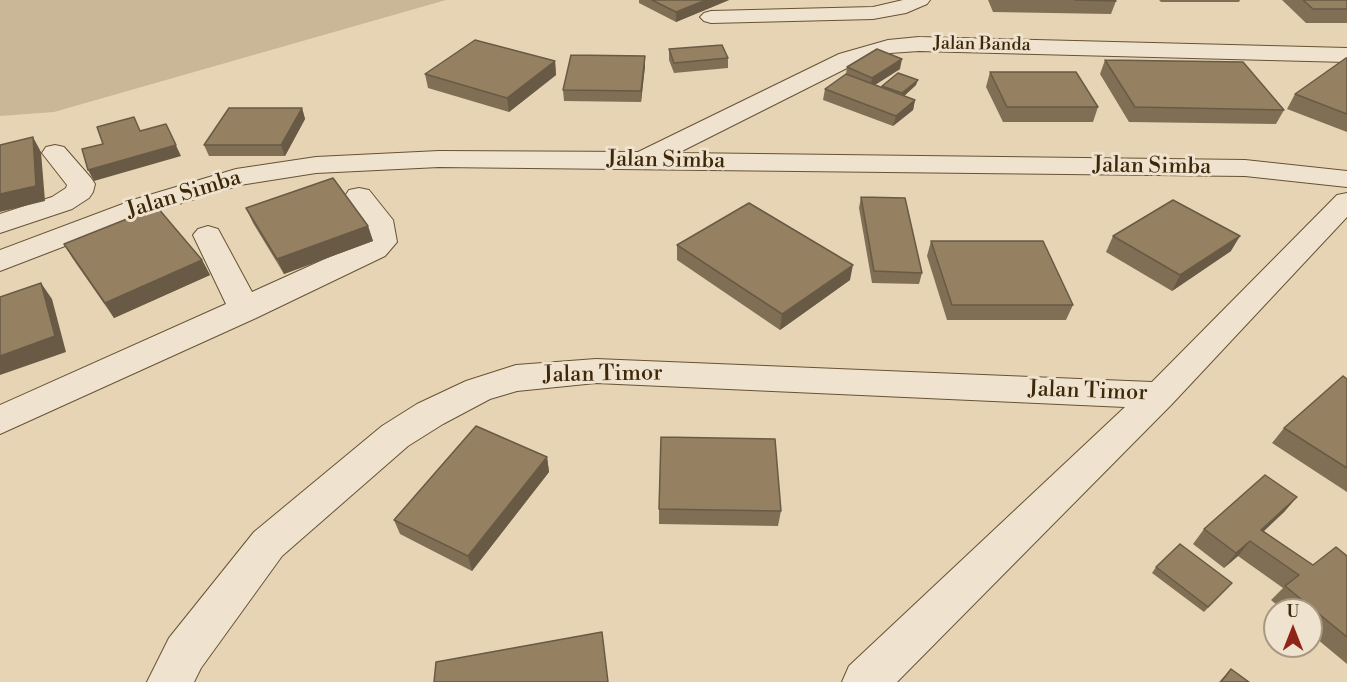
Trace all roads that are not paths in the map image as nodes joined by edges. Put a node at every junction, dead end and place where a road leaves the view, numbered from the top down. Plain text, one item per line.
1 (920, 0) edge
2 (711, 17) dead end
3 (1347, 55) edge
4 (55, 153) dead end
5 (643, 160) junction
6 (1347, 179) edge
7 (359, 196) dead end
8 (1347, 201) edge
9 (0, 224) edge
10 (208, 235) dead end
11 (0, 261) edge
12 (245, 310) junction
13 (1160, 395) junction
14 (0, 420) edge
15 (170, 682) edge
16 (865, 682) edge

1 - 2 street
3 - 5 street, Jalan Banda
4 - 9 street
5 - 6 street, Jalan Simba
5 - 11 street, Jalan Simba
7 - 12 street
8 - 13 street
10 - 12 street
12 - 14 street
13 - 15 street, Jalan Timor
13 - 16 street

